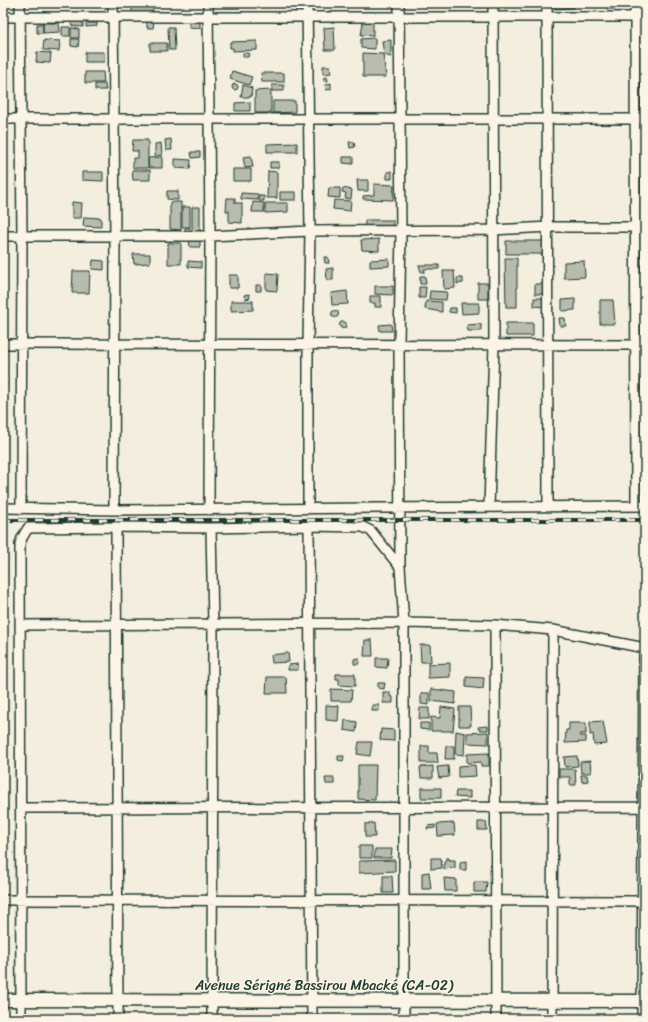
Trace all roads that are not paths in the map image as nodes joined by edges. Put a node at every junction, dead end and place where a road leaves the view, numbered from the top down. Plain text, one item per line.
1 (20, 3) edge
2 (113, 3) edge
3 (208, 3) edge
4 (307, 3) edge
5 (398, 3) edge
6 (493, 3) edge
7 (547, 3) edge
8 (635, 3) edge
9 (3, 17) edge
10 (20, 17) junction
11 (113, 17) junction
12 (208, 17) junction
13 (307, 17) junction
14 (398, 17) junction
15 (493, 17) junction
16 (547, 17) junction
17 (635, 17) junction
18 (645, 17) edge
19 (114, 119) junction
20 (209, 119) junction
21 (308, 119) junction
22 (399, 119) junction
23 (494, 119) junction
24 (548, 119) junction
25 (641, 119) edge
26 (3, 120) edge
27 (21, 120) junction
28 (549, 227) junction
29 (640, 227) edge
30 (402, 230) junction
31 (494, 230) junction
32 (310, 231) junction
33 (3, 236) edge
34 (22, 236) junction
35 (115, 236) junction
36 (210, 236) junction
37 (3, 344) edge
38 (21, 344) junction
39 (114, 344) junction
40 (209, 344) junction
41 (308, 344) junction
42 (400, 344) junction
43 (548, 344) junction
44 (494, 345) junction
45 (641, 345) edge
46 (641, 506) edge
47 (489, 507) junction
48 (548, 507) junction
49 (3, 508) edge
50 (308, 508) junction
51 (400, 508) junction
52 (21, 509) junction
53 (114, 510) junction
54 (209, 510) junction
55 (116, 526) junction
56 (309, 526) junction
57 (211, 528) junction
58 (400, 567) junction
59 (404, 622) junction
60 (309, 623) junction
61 (117, 624) junction
62 (213, 624) junction
63 (20, 625) junction
64 (495, 625) junction
65 (553, 630) junction
66 (644, 648) edge
67 (496, 806) junction
68 (404, 807) junction
69 (553, 807) junction
70 (644, 807) edge
71 (21, 808) junction
72 (117, 808) junction
73 (212, 808) junction
74 (310, 808) junction
75 (3, 900) edge
76 (21, 900) junction
77 (117, 900) junction
78 (212, 900) junction
79 (311, 900) junction
80 (404, 900) junction
81 (496, 900) junction
82 (552, 900) junction
83 (644, 901) edge
84 (3, 1000) edge
85 (21, 1000) junction
86 (118, 1000) junction
87 (212, 1000) junction
88 (312, 1000) junction
89 (404, 1001) junction
90 (496, 1001) junction
91 (552, 1001) junction
92 (644, 1001) edge
93 (21, 1019) edge
94 (118, 1019) edge
95 (212, 1019) edge
96 (312, 1019) edge
97 (404, 1019) edge
98 (496, 1019) edge
99 (552, 1019) edge
100 (642, 1019) edge

1 - 10 street
2 - 11 street
3 - 12 street
4 - 13 street
5 - 14 street
6 - 15 street
7 - 16 street
8 - 17 street
9 - 10 street
10 - 11 street
10 - 27 street
11 - 12 street
11 - 19 street
12 - 13 street
12 - 20 street
13 - 14 street
13 - 21 street
14 - 15 street
14 - 22 street
15 - 16 street
15 - 23 street
16 - 17 street
16 - 24 street
17 - 18 street
17 - 25 street
19 - 20 street
19 - 27 street
19 - 35 street
20 - 21 street
20 - 36 street
21 - 22 street
21 - 32 street
22 - 23 street
22 - 30 street
23 - 24 street
23 - 31 street
24 - 25 street
24 - 28 street
25 - 29 street
26 - 27 street
27 - 34 street
28 - 29 street
28 - 31 street
28 - 43 street
29 - 45 street
30 - 31 street
30 - 32 street
30 - 42 street
31 - 44 street
32 - 36 street
32 - 41 street
33 - 34 street
34 - 35 street
34 - 38 street
35 - 36 street
35 - 39 street
36 - 40 street
37 - 38 street
38 - 39 street
38 - 52 street
39 - 40 street
39 - 53 street
40 - 41 street
40 - 54 street
41 - 42 street
41 - 50 street
42 - 44 street
42 - 51 street
43 - 44 street
43 - 45 street
43 - 48 street
44 - 47 street
45 - 46 street
46 - 48 street
47 - 48 street
47 - 51 street
49 - 52 street
50 - 51 street
50 - 54 street
51 - 58 street
52 - 53 street
53 - 54 street
55 - 57 street
55 - 61 street
55 - 63 street
56 - 57 street
56 - 58 street
56 - 60 street
57 - 62 street
58 - 59 street
59 - 60 street
59 - 64 street
59 - 68 street
60 - 62 street
60 - 74 street
61 - 62 street
61 - 63 street
61 - 72 street
62 - 73 street
63 - 71 street
64 - 65 street
64 - 67 street
65 - 66 street
65 - 69 street
66 - 70 street
67 - 68 street
67 - 69 street
67 - 81 street
68 - 74 street
68 - 80 street
69 - 70 street
69 - 82 street
70 - 83 street
71 - 72 street
71 - 76 street
72 - 73 street
72 - 77 street
73 - 74 street
73 - 78 street
74 - 79 street
75 - 76 street
76 - 77 street
76 - 85 street
77 - 78 street
77 - 86 street
78 - 79 street
78 - 87 street
79 - 80 street
79 - 88 street
80 - 81 street
80 - 89 street
81 - 82 street
81 - 90 street
82 - 83 street
82 - 91 street
83 - 92 street
84 - 85 main road, Avenue Sérigné Bassirou Mbacké (CA-02)
85 - 86 main road, Avenue Sérigné Bassirou Mbacké (CA-02)
85 - 93 street
86 - 87 main road, Avenue Sérigné Bassirou Mbacké (CA-02)
86 - 94 street
87 - 88 main road, Avenue Sérigné Bassirou Mbacké (CA-02)
87 - 95 street
88 - 89 main road, Avenue Sérigné Bassirou Mbacké (CA-02)
88 - 96 street
89 - 90 main road, Avenue Sérigné Bassirou Mbacké (CA-02)
89 - 97 street
90 - 91 main road, Avenue Sérigné Bassirou Mbacké (CA-02)
90 - 98 street
91 - 92 main road, Avenue Sérigné Bassirou Mbacké (CA-02)
91 - 99 street
92 - 100 street

